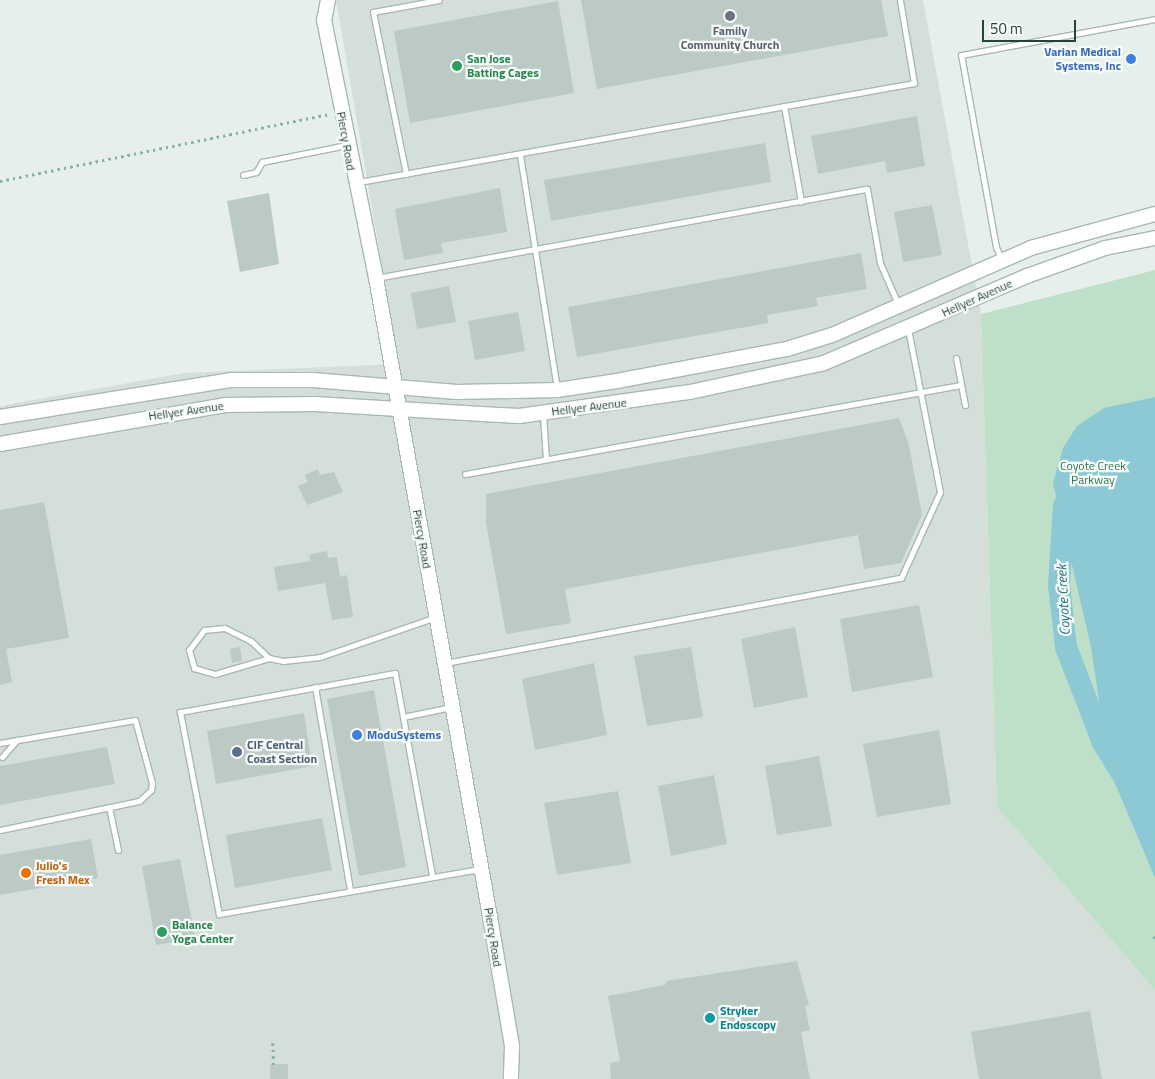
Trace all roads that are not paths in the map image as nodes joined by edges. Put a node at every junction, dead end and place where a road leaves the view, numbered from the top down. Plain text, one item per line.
1 (328, 0) edge
2 (439, 0) edge
3 (900, 0) edge
4 (1155, 19) edge
5 (784, 106) junction
6 (346, 145) junction
7 (520, 155) junction
8 (406, 174) junction
9 (243, 175) dead end
10 (353, 182) junction
11 (801, 201) junction
12 (1155, 214) edge
13 (1155, 238) edge
14 (535, 247) junction
15 (1002, 260) junction
16 (376, 278) junction
17 (899, 308) junction
18 (908, 329) junction
19 (956, 358) dead end
20 (961, 385) junction
21 (394, 386) junction
22 (557, 390) junction
23 (918, 394) junction
24 (965, 405) dead end
25 (400, 411) junction
26 (543, 413) junction
27 (0, 417) edge
28 (0, 444) edge
29 (546, 459) junction
30 (466, 474) dead end
31 (436, 617) junction
32 (269, 658) junction
33 (444, 664) junction
34 (315, 687) junction
35 (452, 707) junction
36 (403, 717) junction
37 (17, 740) junction
38 (0, 743) edge
39 (2, 757) dead end
40 (109, 808) junction
41 (0, 830) edge
42 (118, 850) dead end
43 (481, 869) junction
44 (432, 875) junction
45 (350, 890) junction
46 (511, 1079) edge

1 - 6 main road, Piercy Road
2 - 8 lane
3 - 5 lane
4 - 15 lane
5 - 7 lane
5 - 11 lane
6 - 9 lane
6 - 10 main road, Piercy Road
7 - 8 lane
7 - 14 lane
8 - 10 lane
10 - 16 main road, Piercy Road
11 - 14 lane
11 - 17 lane
12 - 15 main road, Hellyer Avenue
13 - 18 main road, Hellyer Avenue
14 - 16 lane
14 - 22 lane
15 - 17 main road, Hellyer Avenue
16 - 21 main road, Piercy Road
17 - 18 main road
17 - 22 main road, Hellyer Avenue
18 - 23 lane
18 - 26 main road, Hellyer Avenue
19 - 20 lane
20 - 23 lane
20 - 24 lane
21 - 22 main road, Hellyer Avenue
21 - 25 main road, Piercy Road
21 - 27 main road, Hellyer Avenue
23 - 29 lane
23 - 33 lane
25 - 26 main road, Hellyer Avenue
25 - 28 main road, Hellyer Avenue
25 - 31 main road, Piercy Road
26 - 29 lane
29 - 30 lane
31 - 32 lane
31 - 33 main road, Piercy Road
32 - 32 lane
33 - 35 main road, Piercy Road
34 - 36 lane
34 - 45 lane
34 - 45 lane
35 - 36 lane
35 - 43 main road, Piercy Road
36 - 44 lane
37 - 38 lane
37 - 39 lane
37 - 40 lane
40 - 41 lane
40 - 42 lane
43 - 44 lane
43 - 46 main road, Piercy Road
44 - 45 lane

